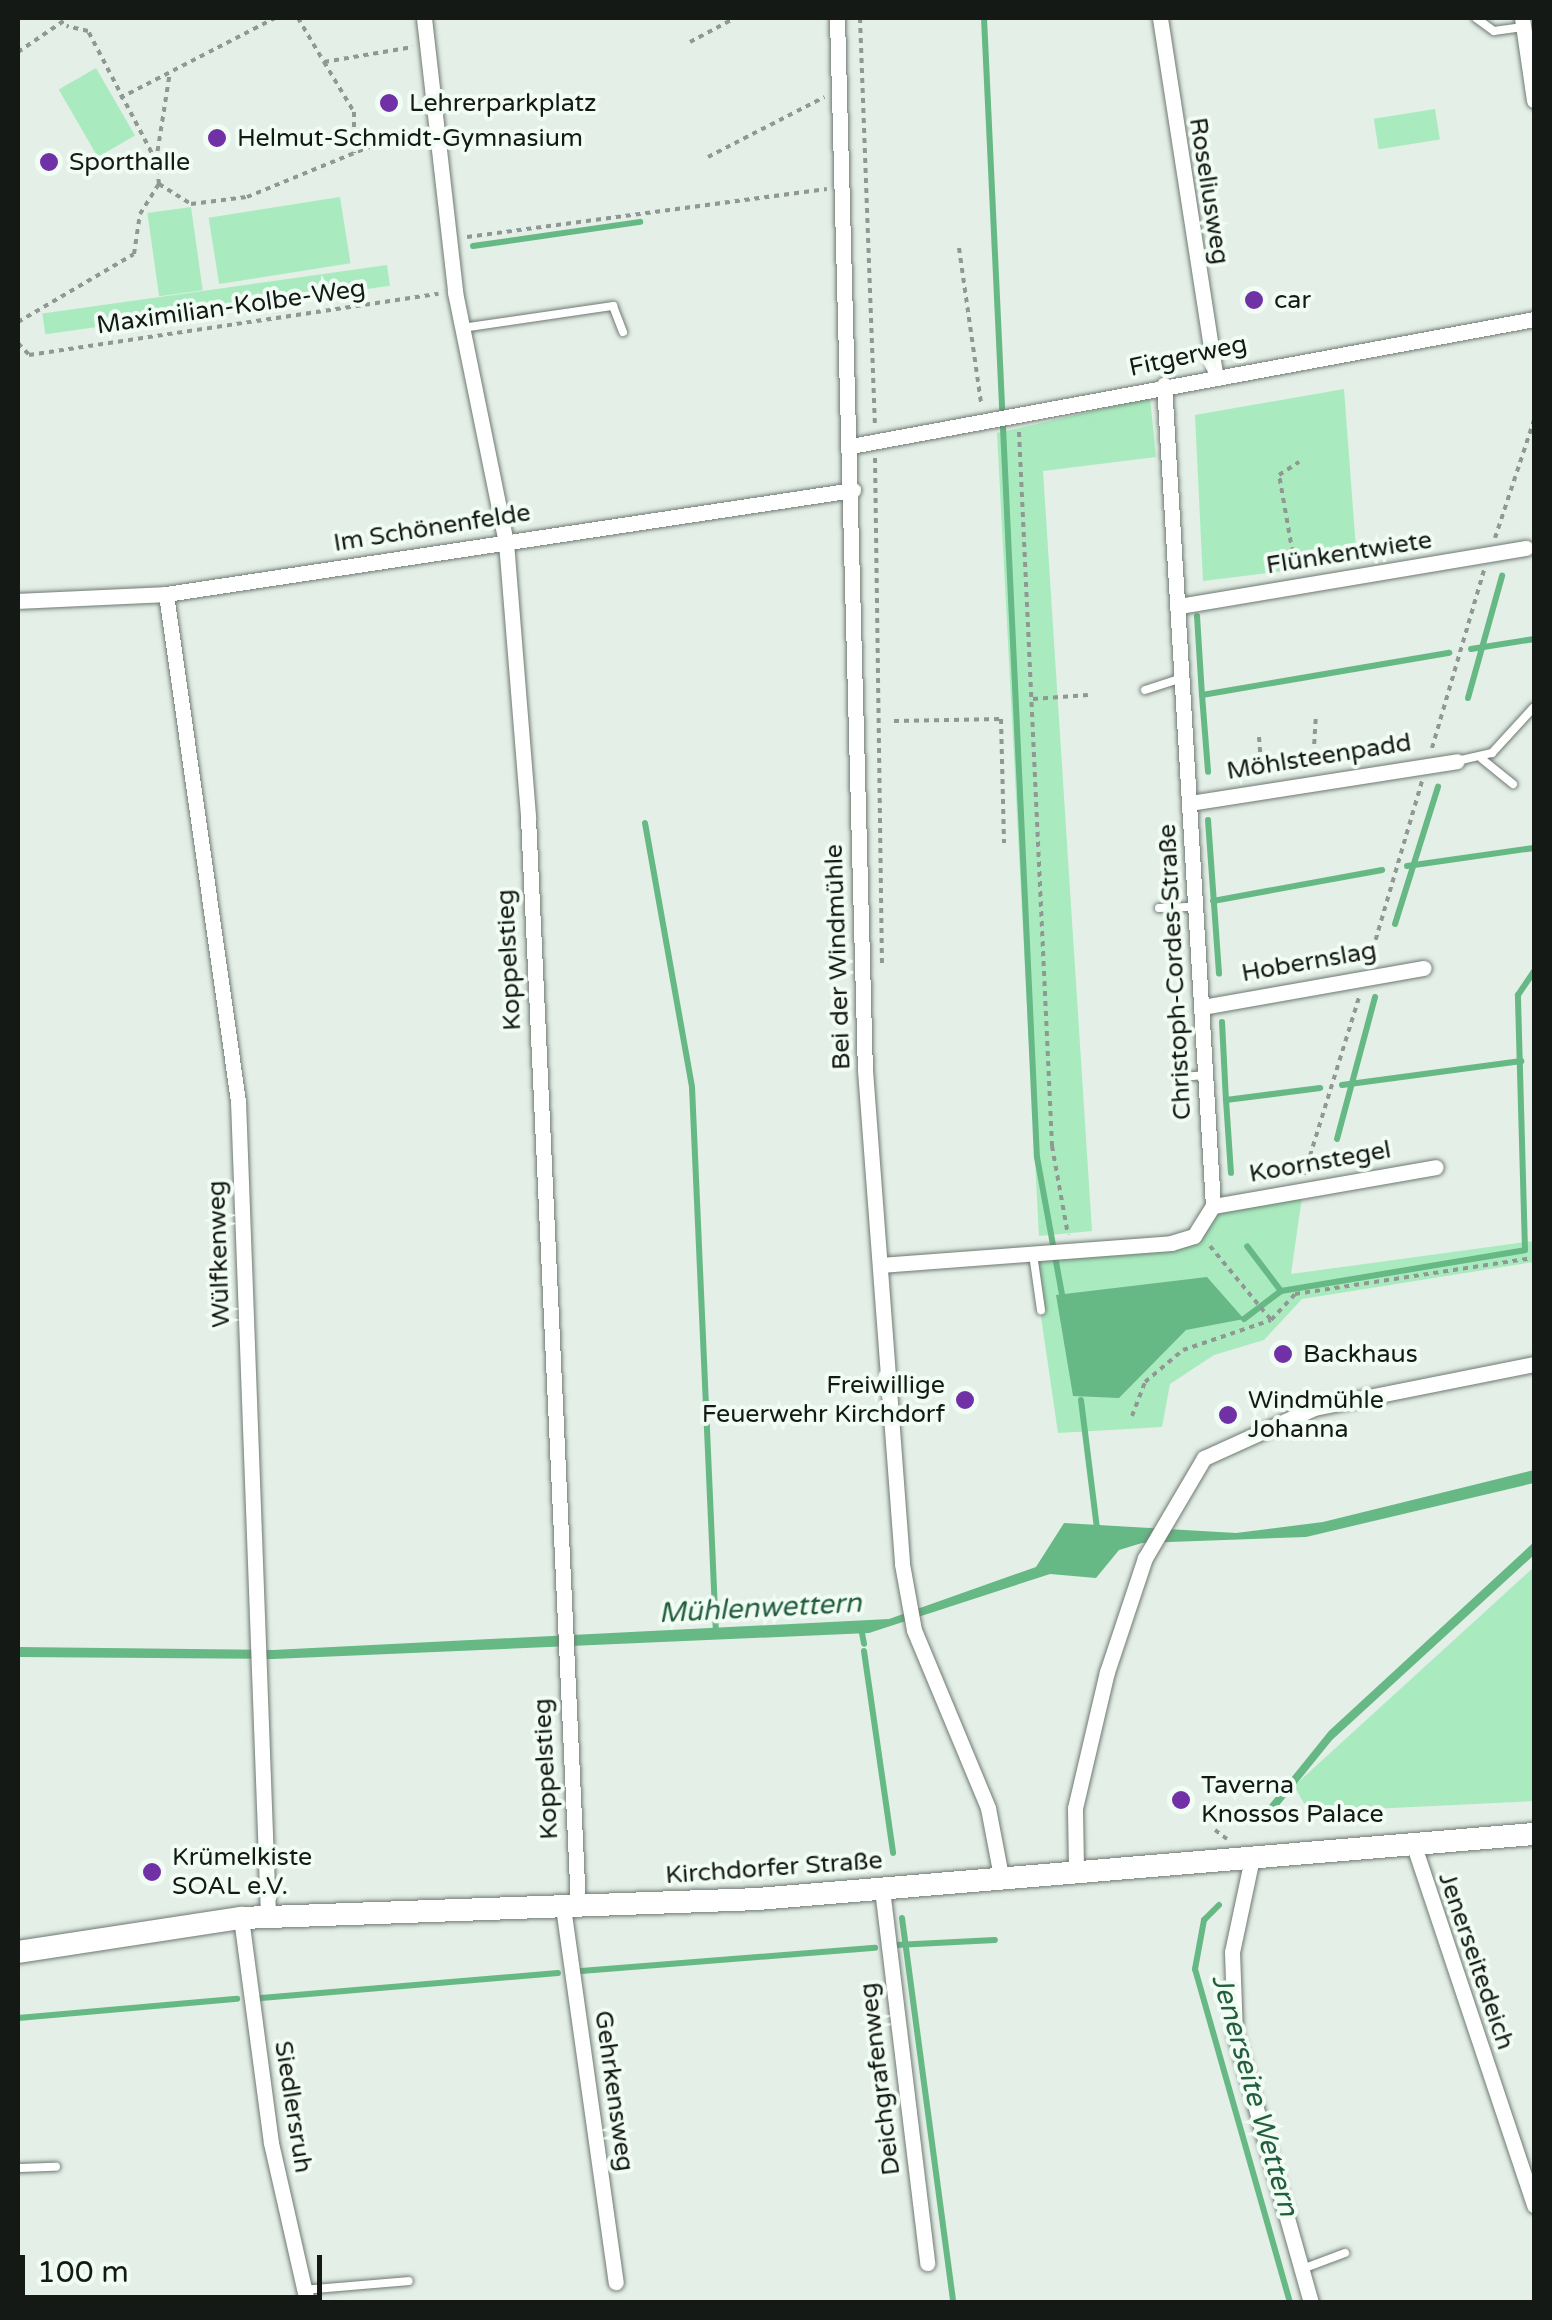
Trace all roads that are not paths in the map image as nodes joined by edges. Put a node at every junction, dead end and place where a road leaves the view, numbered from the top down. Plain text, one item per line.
1 (424, 18) edge
2 (836, 18) edge
3 (1160, 18) edge
4 (1476, 18) edge
5 (1522, 22) edge
6 (1534, 100) edge
7 (1534, 319) edge
8 (462, 328) junction
9 (623, 332) dead end
10 (1215, 372) junction
11 (1164, 384) junction
12 (851, 446) junction
13 (853, 490) junction
14 (506, 542) junction
15 (1526, 548) dead end
16 (166, 594) junction
17 (18, 600) edge
18 (1179, 606) junction
19 (1183, 678) junction
20 (1145, 690) dead end
21 (1534, 707) edge
22 (1482, 758) junction
23 (1457, 761) joint
24 (1512, 784) dead end
25 (1190, 804) junction
26 (1196, 907) junction
27 (1159, 908) dead end
28 (1424, 968) dead end
29 (1202, 1006) junction
30 (1206, 1075) junction
31 (1178, 1077) dead end
32 (1436, 1167) dead end
33 (1213, 1206) junction
34 (1033, 1254) junction
35 (880, 1266) junction
36 (1041, 1310) dead end
37 (1534, 1364) edge
38 (1534, 1834) edge
39 (1414, 1846) junction
40 (1252, 1858) junction
41 (1076, 1868) junction
42 (1002, 1876) junction
43 (882, 1889) junction
44 (570, 1907) junction
45 (268, 1916) junction
46 (241, 1918) junction
47 (18, 1952) edge
48 (56, 2167) dead end
49 (18, 2168) edge
50 (1534, 2205) edge
51 (1345, 2253) dead end
52 (927, 2264) dead end
53 (1302, 2269) junction
54 (409, 2281) dead end
55 (616, 2282) dead end
56 (306, 2296) edge
57 (1311, 2302) edge

1 - 8 street, Koppelstieg
2 - 12 street, Bei der Windmühle
3 - 10 street, Roseliusweg
4 - 5 lane
5 - 6 street
7 - 10 street, Fitgerweg
8 - 9 lane
8 - 14 street, Koppelstieg
10 - 11 street, Fitgerweg
11 - 12 street, Fitgerweg
11 - 18 street, Christoph-Cordes-Straße
12 - 13 street, Bei der Windmühle
13 - 14 street, Im Schönenfelde
13 - 35 street, Bei der Windmühle
14 - 16 street, Im Schönenfelde
14 - 44 street, Koppelstieg
15 - 18 street, Flünkentwiete
16 - 17 street, Im Schönenfelde
16 - 45 street, Wülfkenweg
18 - 19 street, Christoph-Cordes-Straße
19 - 20 lane
19 - 25 street, Christoph-Cordes-Straße
21 - 22 lane
22 - 23 lane
22 - 24 lane
23 - 25 street, Möhlsteenpadd
25 - 26 street, Christoph-Cordes-Straße
26 - 27 lane
26 - 29 street, Christoph-Cordes-Straße
28 - 29 street, Hobernslag
29 - 30 street, Christoph-Cordes-Straße
30 - 31 lane
30 - 33 street, Christoph-Cordes-Straße
32 - 33 street, Koornstegel
33 - 34 street
34 - 35 street
34 - 36 lane
35 - 42 street, Bei der Windmühle
37 - 41 street
38 - 39 street, Kirchdorfer Straße
39 - 40 street, Kirchdorfer Straße
39 - 50 street, Jenerseitedeich
40 - 41 street, Kirchdorfer Straße
40 - 53 street
41 - 42 street, Kirchdorfer Straße
42 - 43 street, Kirchdorfer Straße
43 - 44 street, Kirchdorfer Straße
43 - 52 street, Deichgrafenweg
44 - 45 street, Kirchdorfer Straße
44 - 55 street, Gehrkensweg
45 - 46 street, Kirchdorfer Straße
46 - 47 street, Kirchdorfer Straße
46 - 56 street, Siedlersruh
48 - 49 lane
51 - 53 lane
53 - 57 street
54 - 56 lane

